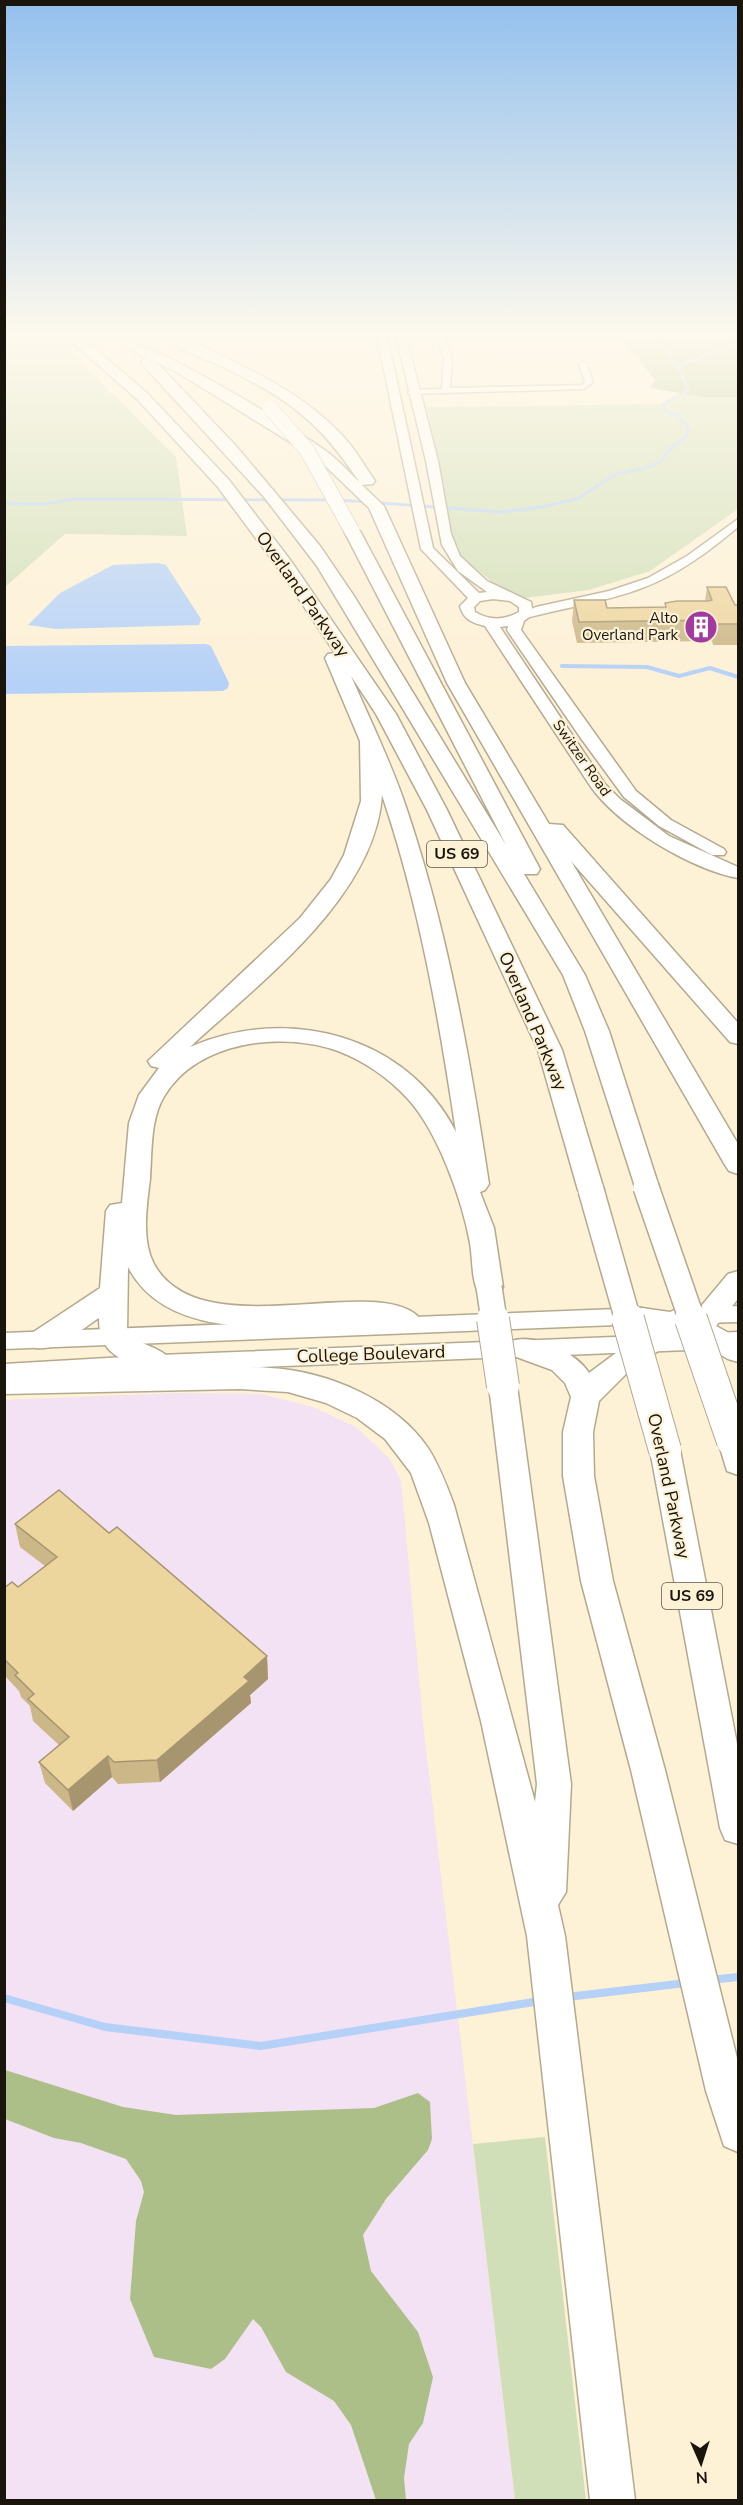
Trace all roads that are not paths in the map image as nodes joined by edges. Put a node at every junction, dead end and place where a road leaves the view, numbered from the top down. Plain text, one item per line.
1 (195, 453) edge
2 (234, 453) edge
3 (311, 453) edge
4 (317, 453) edge
5 (345, 453) edge
6 (406, 453) edge
7 (428, 453) edge
8 (371, 497) junction
9 (738, 522) edge
10 (503, 595) junction
11 (476, 598) junction
12 (593, 598) junction
13 (521, 600) junction
14 (312, 604) junction
15 (522, 617) junction
16 (490, 622) junction
17 (585, 735) junction
18 (566, 737) junction
19 (369, 742) junction
20 (517, 788) junction
21 (738, 860) edge
22 (738, 873) edge
23 (574, 975) junction
24 (738, 1037) edge
25 (738, 1165) edge
26 (484, 1245) junction
27 (738, 1281) edge
28 (113, 1292) junction
29 (738, 1314) edge
30 (627, 1316) joint
31 (410, 1324) junction
32 (707, 1332) edge
33 (113, 1336) junction
34 (42, 1340) junction
35 (4, 1341) edge
36 (651, 1343) junction
37 (521, 1348) junction
38 (159, 1363) junction
39 (4, 1372) edge
40 (4, 1383) edge
41 (586, 1397) junction
42 (735, 1452) edge
43 (738, 1828) edge
44 (546, 1936) junction
45 (738, 2132) edge
46 (613, 2500) edge

1 - 14 highway, Overland Parkway / US 69
2 - 23 highway, Overland Parkway / US 69
3 - 23 highway, bridge
4 - 8 highway
5 - 8 highway
6 - 11 main road
7 - 10 main road
8 - 20 highway
9 - 12 street
10 - 11 main road
10 - 13 main road
11 - 16 main road, Switzer Road
12 - 13 street
12 - 15 street
13 - 15 main road, Switzer Road
14 - 19 highway
14 - 43 highway, Overland Parkway / US 69, bridge
15 - 16 main road
15 - 17 main road, Switzer Road
16 - 18 main road, Switzer Road
17 - 18 main road
17 - 21 main road, Switzer Road
18 - 22 main road, Switzer Road
19 - 26 highway
19 - 28 highway
20 - 24 highway
20 - 25 highway
23 - 42 highway, Overland Parkway / US 69, bridge
26 - 31 highway
26 - 44 highway, bridge
27 - 32 highway
28 - 33 highway
28 - 34 highway
29 - 32 main road
30 - 31 main road, College Boulevard
30 - 32 highway
31 - 33 main road, College Boulevard
32 - 36 highway
33 - 34 main road, College Boulevard
33 - 38 highway
34 - 35 main road, College Boulevard
36 - 37 main road, College Boulevard
36 - 41 highway
37 - 38 main road, College Boulevard
37 - 41 highway
38 - 39 main road, College Boulevard
40 - 44 highway
41 - 45 highway
44 - 46 highway

